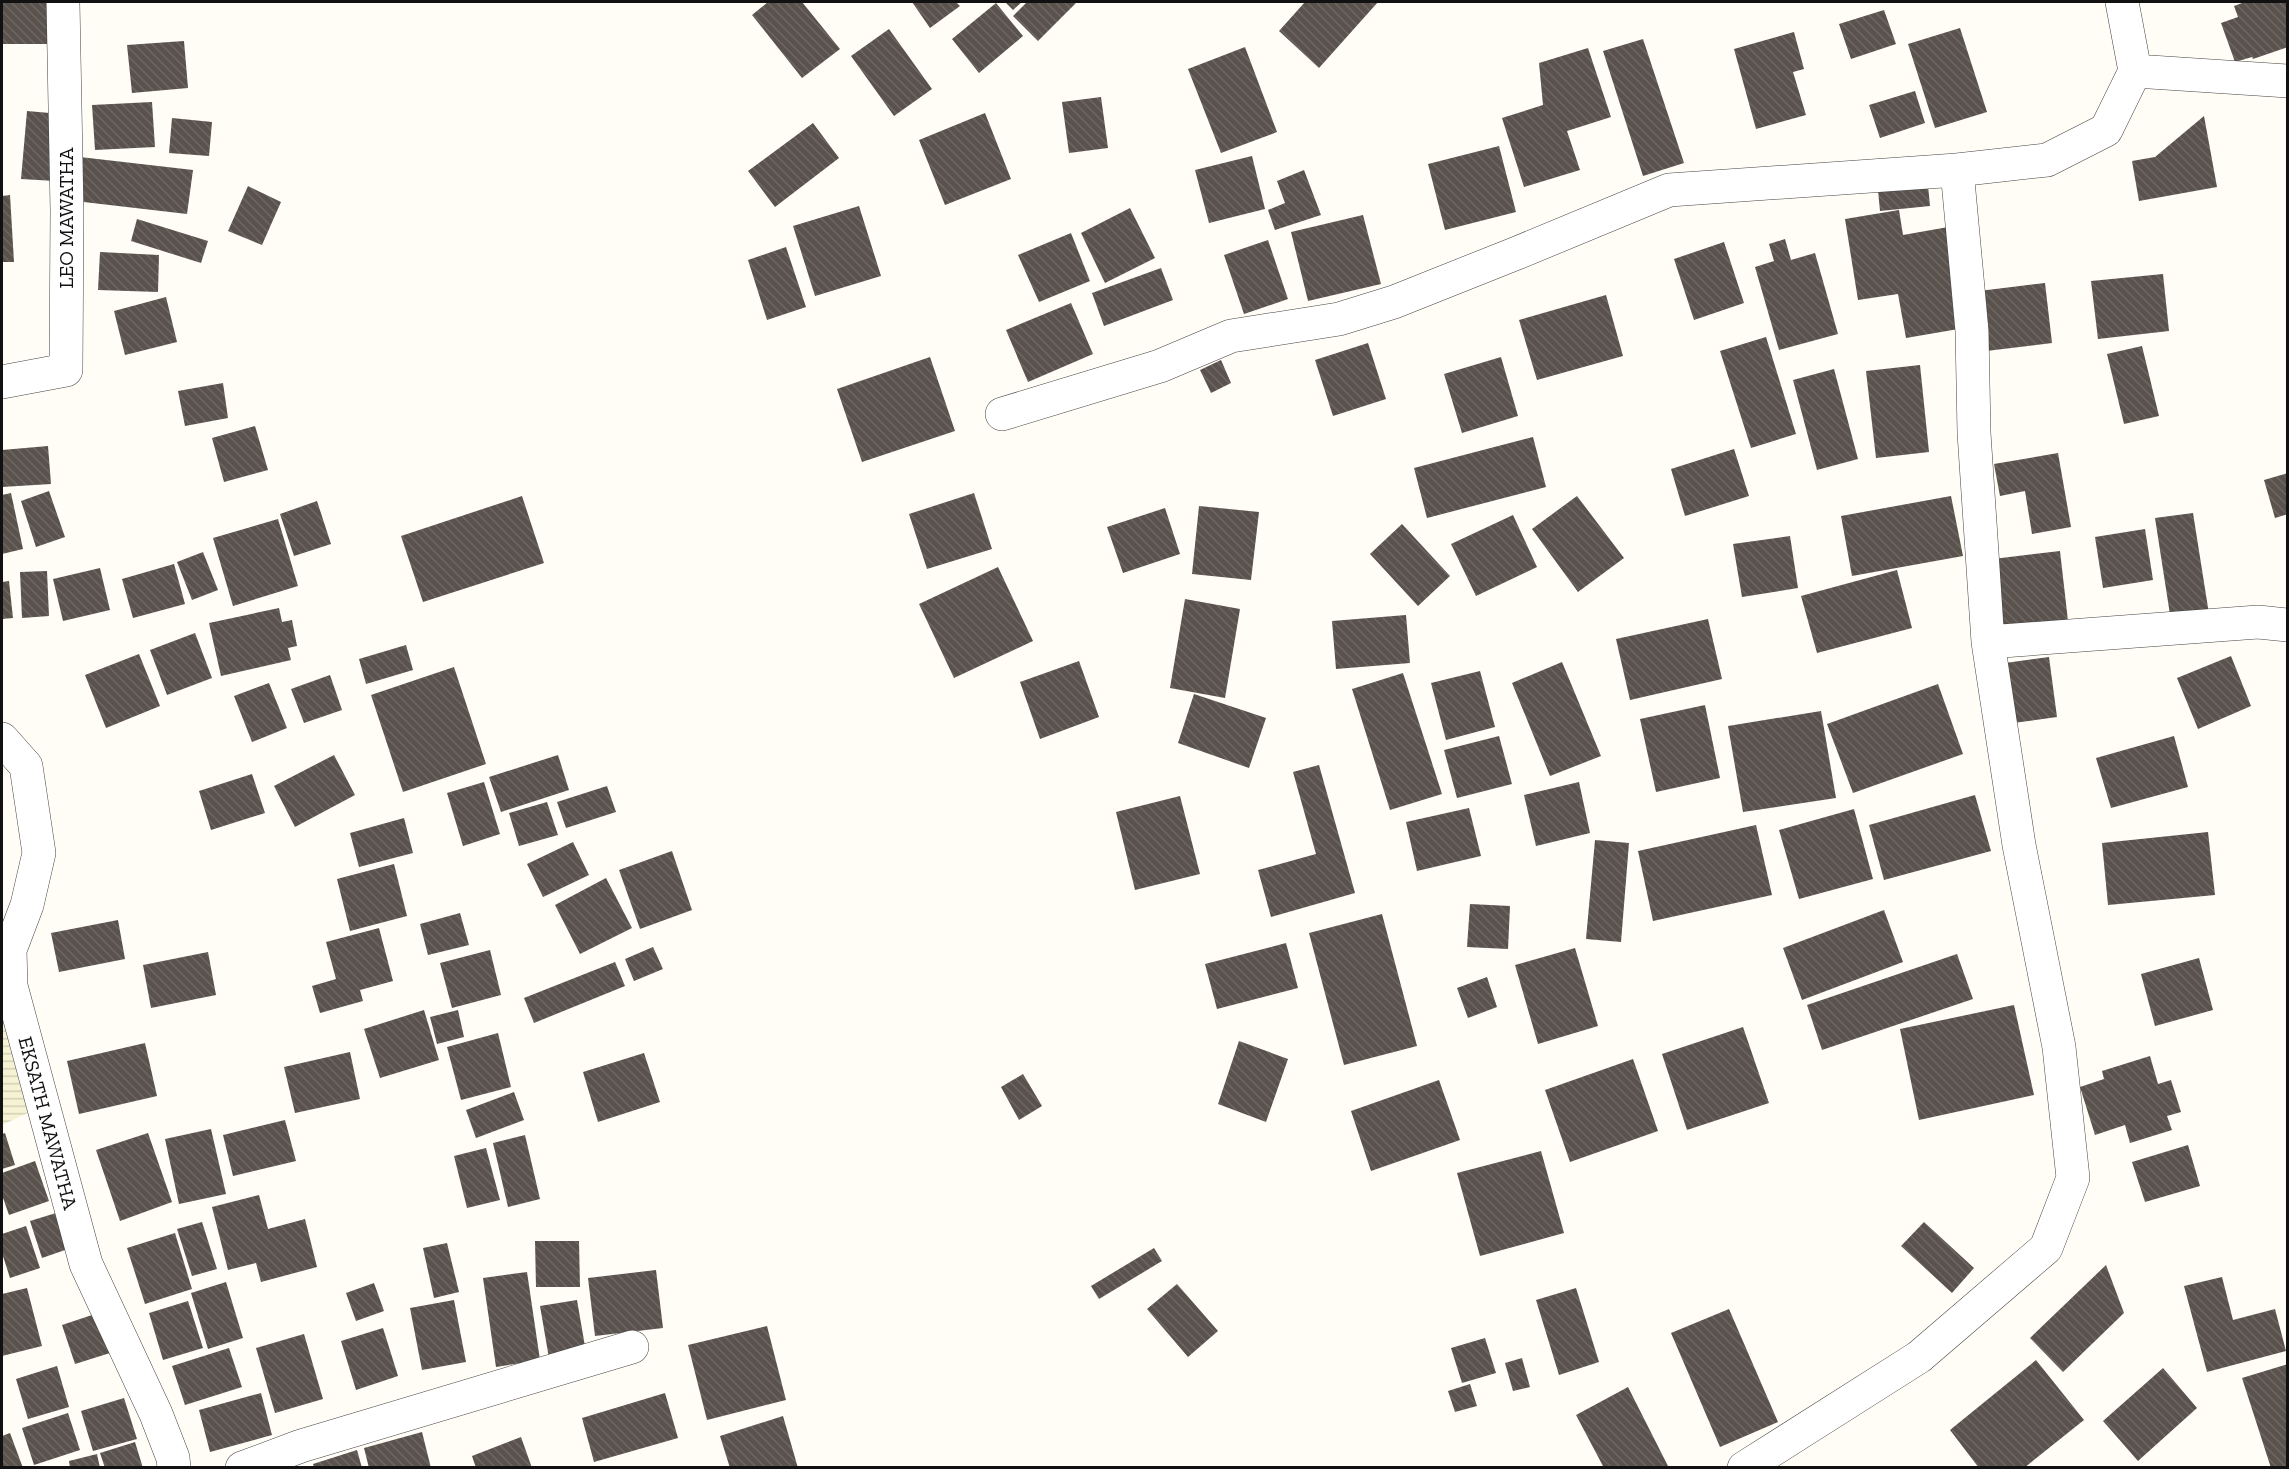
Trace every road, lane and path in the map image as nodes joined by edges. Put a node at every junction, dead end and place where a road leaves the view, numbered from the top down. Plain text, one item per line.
1 (63, 2) edge
2 (2122, 2) edge
3 (2135, 71) junction
4 (2288, 81) edge
5 (1957, 170) junction
6 (2, 382) edge
7 (1002, 414) dead end
8 (2288, 625) edge
9 (1988, 642) junction
10 (2, 739) edge
11 (632, 1347) dead end
12 (174, 1467) edge
13 (242, 1467) edge
14 (1744, 1467) edge

1 - 6 street, LEO MAWATHA
2 - 3 street
3 - 4 street
3 - 5 street
5 - 7 street
5 - 9 street
8 - 9 street
9 - 14 street
10 - 12 street, EKSATH MAWATHA
11 - 13 street

